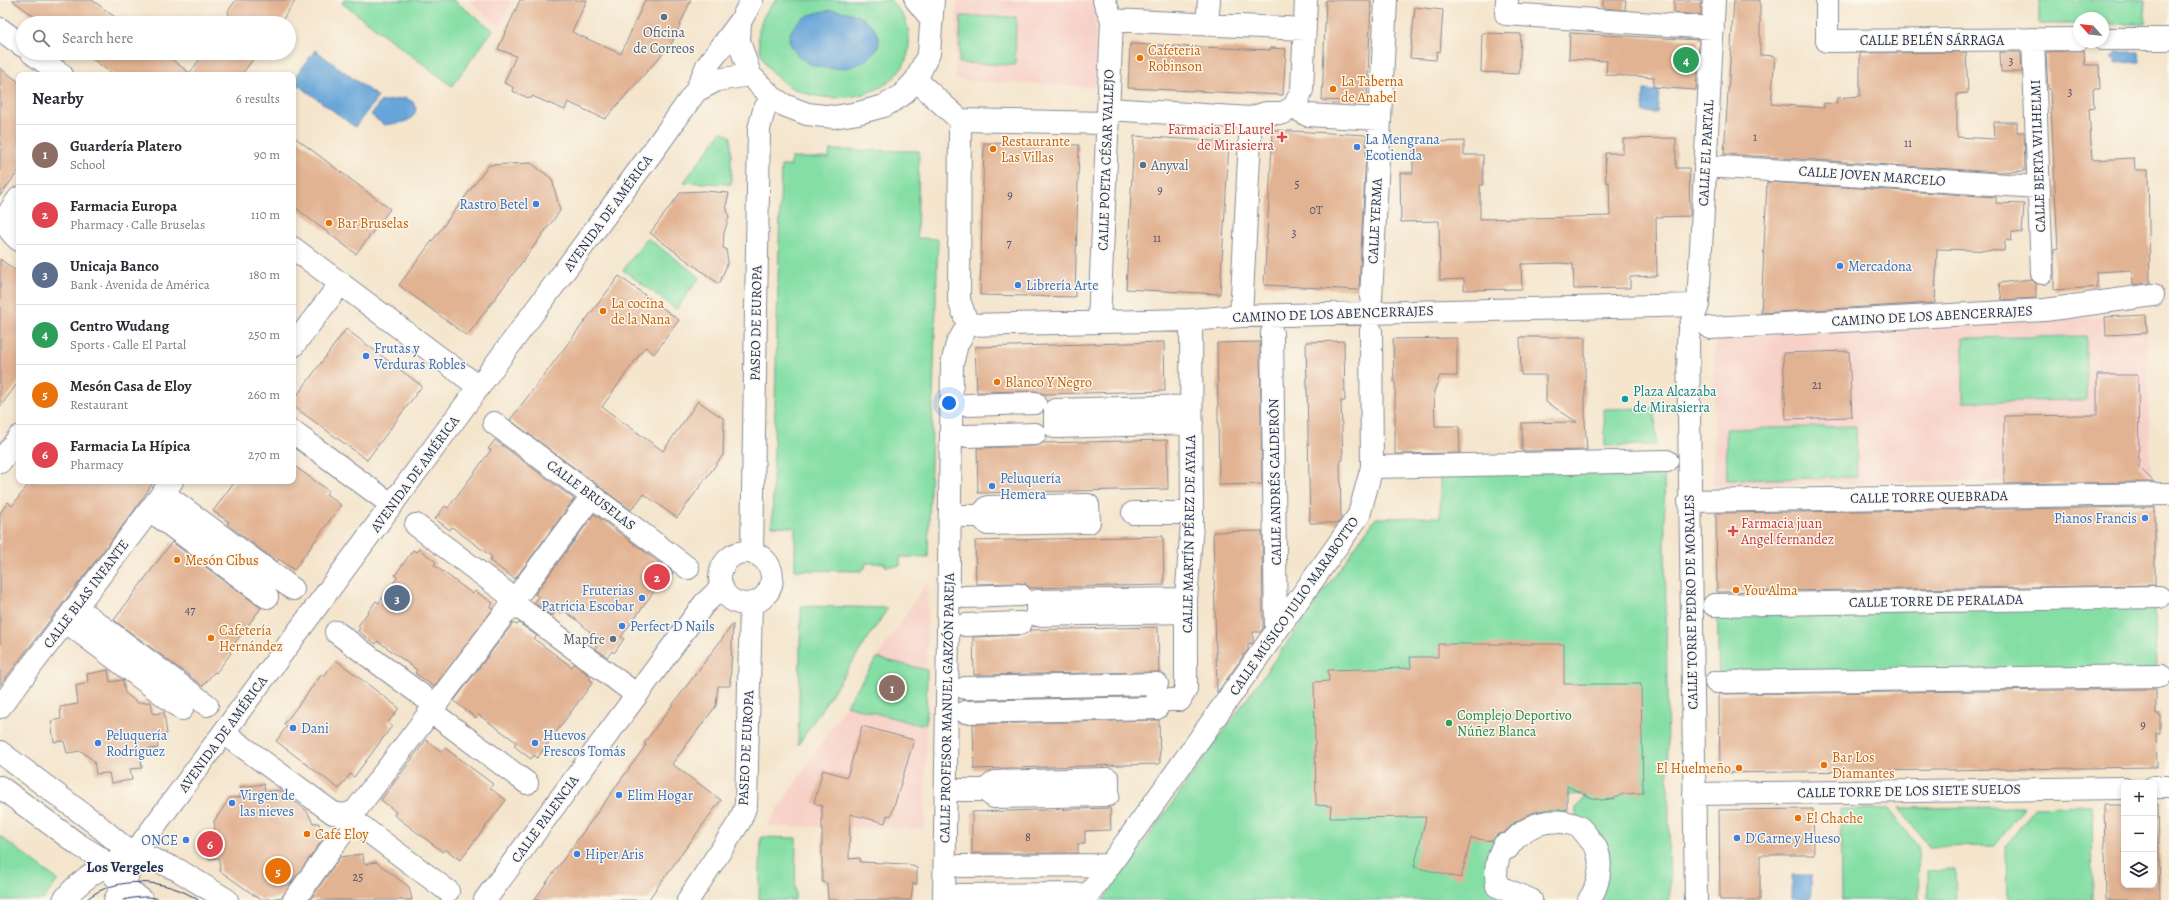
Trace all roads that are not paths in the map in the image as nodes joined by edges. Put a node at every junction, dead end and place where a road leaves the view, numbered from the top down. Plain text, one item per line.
1 (752, 0) edge
2 (916, 0) edge
3 (1209, 0) edge
4 (1306, 0) edge
5 (1386, 0) edge
6 (1507, 0) edge
7 (1714, 0) edge
8 (1827, 0) edge
9 (933, 10) edge
10 (1108, 10) edge
11 (740, 22) junction
12 (1207, 24) junction
13 (1713, 28) junction
14 (0, 29) edge
15 (1305, 29) junction
16 (2033, 39) junction
17 (2073, 39) edge
18 (2109, 39) edge
19 (2169, 39) edge
20 (16, 41) edge
21 (42, 60) edge
22 (58, 72) edge
23 (750, 75) junction
24 (916, 80) junction
25 (696, 91) junction
26 (772, 97) junction
27 (1294, 107) junction
28 (1107, 116) junction
29 (1250, 118) junction
30 (1373, 119) junction
31 (960, 120) junction
32 (1705, 166) junction
33 (2039, 187) junction
34 (16, 202) edge
35 (16, 238) edge
36 (296, 250) edge
37 (2042, 273) dead end
38 (340, 283) junction
39 (2153, 295) dead end
40 (1371, 298) dead end
41 (1698, 305) junction
42 (1242, 316) junction
43 (1191, 320) junction
44 (1099, 322) junction
45 (968, 326) junction
46 (1710, 328) dead end
47 (1371, 331) dead end
48 (1272, 333) dead end
49 (296, 342) edge
50 (479, 387) junction
51 (1035, 403) dead end
52 (968, 404) dead end
53 (1192, 415) junction
54 (494, 422) dead end
55 (296, 434) edge
56 (1035, 434) dead end
57 (967, 436) dead end
58 (16, 441) edge
59 (1667, 461) dead end
60 (0, 462) edge
61 (1372, 467) junction
62 (2169, 494) edge
63 (162, 495) edge
64 (592, 496) junction
65 (1689, 501) junction
66 (392, 505) junction
67 (1192, 512) junction
68 (1133, 513) dead end
69 (950, 516) junction
70 (980, 516) dead end
71 (416, 525) dead end
72 (752, 553) junction
73 (688, 568) dead end
74 (722, 587) junction
75 (294, 589) dead end
76 (1020, 595) dead end
77 (965, 596) dead end
78 (267, 597) dead end
79 (515, 597) junction
80 (2158, 597) dead end
81 (751, 604) junction
82 (1186, 605) junction
83 (1714, 605) dead end
84 (71, 614) junction
85 (1021, 623) dead end
86 (965, 625) dead end
87 (1276, 631) junction
88 (336, 632) dead end
89 (2160, 676) dead end
90 (1716, 682) dead end
91 (965, 688) dead end
92 (637, 695) junction
93 (1157, 697) junction
94 (207, 706) dead end
95 (0, 707) edge
96 (182, 709) dead end
97 (965, 712) dead end
98 (224, 732) junction
99 (0, 752) edge
100 (527, 783) dead end
101 (0, 786) edge
102 (2157, 787) edge
103 (2169, 787) edge
104 (2121, 788) edge
105 (946, 790) junction
106 (986, 790) dead end
107 (1694, 794) junction
108 (348, 824) junction
109 (79, 845) junction
110 (133, 855) junction
111 (106, 864) junction
112 (1110, 865) junction
113 (960, 866) dead end
114 (86, 879) junction
115 (448, 891) dead end
116 (119, 893) edge
117 (1087, 897) edge
118 (952, 898) edge
119 (64, 900) edge
120 (142, 900) edge
121 (227, 900) edge
122 (294, 900) edge
123 (485, 900) edge
124 (688, 900) edge
125 (1531, 900) edge
126 (1589, 900) edge
127 (1696, 900) edge

1 - 11 street, AVENIDA DE AMÉRICA
2 - 9 street
3 - 12 street
4 - 15 street
5 - 30 street, CALLE YERMA
6 - 13 street
7 - 13 street, CALLE EL PARTAL
8 - 16 street, CALLE BELÉN SÁRRAGA
9 - 24 street
10 - 12 street
10 - 28 street, CALLE POETA CÉSAR VALLEJO
11 - 23 street
11 - 25 street, AVENIDA DE AMÉRICA
12 - 15 street
13 - 32 street, CALLE EL PARTAL
14 - 20 street
15 - 27 street
16 - 17 street, CALLE BELÉN SÁRRAGA
16 - 33 street, CALLE BERTA WILHELMI
18 - 19 street
21 - 22 street
23 - 25 street, AVENIDA DE AMÉRICA
23 - 26 street
24 - 26 street
24 - 31 street
25 - 50 street, AVENIDA DE AMÉRICA
26 - 72 street, PASEO DE EUROPA
27 - 29 street
27 - 30 street
28 - 29 street
28 - 31 street
28 - 44 street, CALLE POETA CÉSAR VALLEJO
29 - 42 street
30 - 40 street, CALLE YERMA
31 - 45 street
32 - 33 street, CALLE JOVEN MARCELO
32 - 41 street, CALLE EL PARTAL
33 - 37 street, CALLE BERTA WILHELMI
34 - 35 street
36 - 38 street
38 - 49 street
38 - 50 street
39 - 46 street, CAMINO DE LOS ABENCERRAJES
41 - 42 street, CAMINO DE LOS ABENCERRAJES
41 - 65 street, CALLE TORRE PEDRO DE MORALES
42 - 43 street, CAMINO DE LOS ABENCERRAJES
43 - 44 street, CAMINO DE LOS ABENCERRAJES
43 - 53 street, CALLE MARTÍN PÉREZ DE AYALA
44 - 45 street, CAMINO DE LOS ABENCERRAJES
45 - 69 street, CALLE PROFESOR MANUEL GARZÓN PAREJA
47 - 61 street
48 - 87 street, CALLE ANDRÉS CALDERÓN
50 - 66 street, AVENIDA DE AMÉRICA
51 - 52 street
53 - 53 street
53 - 67 street, CALLE MARTÍN PÉREZ DE AYALA
54 - 64 street, CALLE BRUSELAS
55 - 66 street
56 - 57 street
58 - 60 street
59 - 61 street
61 - 87 street, CALLE MÚSICO JULIO MARABOTTO
62 - 65 street, CALLE TORRE QUEBRADA
63 - 75 street
63 - 78 street
63 - 84 street, CALLE BLAS INFANTE
64 - 73 street, CALLE BRUSELAS
64 - 79 street
65 - 107 street, CALLE TORRE PEDRO DE MORALES
66 - 98 street, AVENIDA DE AMÉRICA
67 - 68 street
67 - 82 street, CALLE MARTÍN PÉREZ DE AYALA
69 - 70 street
69 - 105 street, CALLE PROFESOR MANUEL GARZÓN PAREJA
71 - 79 street
72 - 74 street
72 - 81 street
74 - 81 street
74 - 92 street, CALLE PALENCIA
76 - 77 street, CALLE PROFESOR MANUEL GARZÓN PAREJA
79 - 92 street
79 - 108 street
80 - 83 street, CALLE TORRE DE PERALADA
81 - 124 street, PASEO DE EUROPA
82 - 82 street
82 - 93 street, CALLE MARTÍN PÉREZ DE AYALA
84 - 94 street
84 - 95 street, CALLE BLAS INFANTE
84 - 96 street
85 - 86 street, CALLE PROFESOR MANUEL GARZÓN PAREJA
87 - 112 street, CALLE MÚSICO JULIO MARABOTTO
88 - 100 street
89 - 90 street
91 - 93 street
92 - 123 street, CALLE PALENCIA
93 - 97 street
98 - 108 street
98 - 110 street, AVENIDA DE AMÉRICA
99 - 110 street
101 - 109 street
102 - 103 street
104 - 107 street, CALLE TORRE DE LOS SIETE SUELOS
105 - 106 street
105 - 118 street, CALLE PROFESOR MANUEL GARZÓN PAREJA
107 - 127 street, CALLE TORRE PEDRO DE MORALES
108 - 115 street
108 - 122 street
109 - 111 street
109 - 114 street
110 - 111 street
110 - 116 street, AVENIDA DE AMÉRICA
110 - 121 street
111 - 114 street
111 - 116 street
112 - 113 street
112 - 117 street, CALLE MÚSICO JULIO MARABOTTO
114 - 119 street
116 - 120 street
117 - 118 street, CALLE PROFESOR MANUEL GARZÓN PAREJA
125 - 126 street

